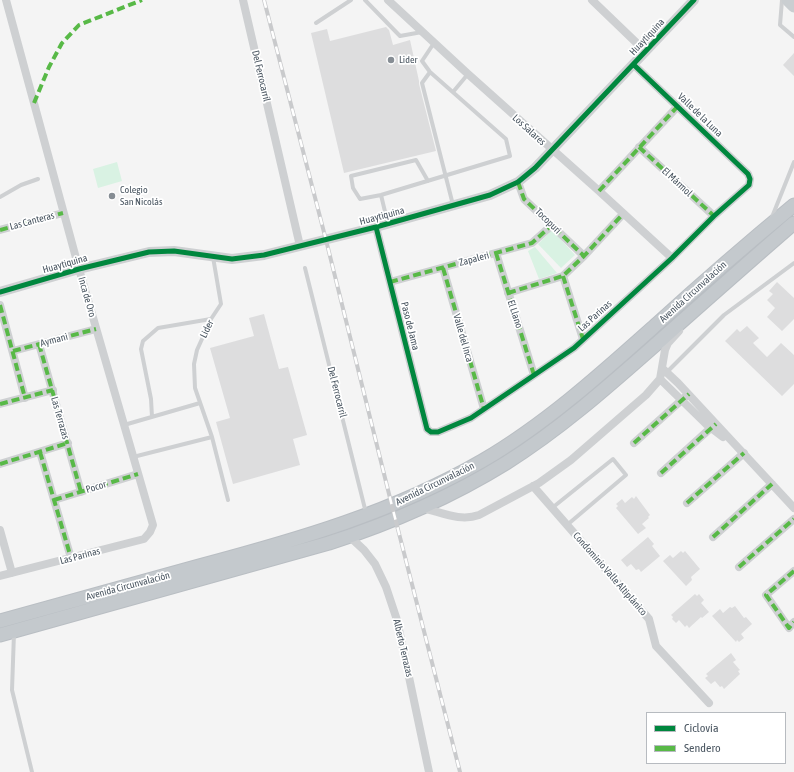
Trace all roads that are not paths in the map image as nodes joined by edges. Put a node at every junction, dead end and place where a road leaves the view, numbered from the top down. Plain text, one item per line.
1 (6, 0) edge
2 (243, 0) edge
3 (351, 0) edge
4 (365, 0) edge
5 (388, 0) edge
6 (592, 0) edge
7 (694, 0) edge
8 (782, 0) edge
9 (788, 0) edge
10 (794, 6) edge
11 (316, 23) dead end
12 (422, 32) junction
13 (794, 37) edge
14 (434, 44) junction
15 (646, 52) junction
16 (634, 65) junction
17 (430, 72) junction
18 (468, 74) junction
19 (453, 92) junction
20 (678, 106) junction
21 (639, 147) junction
22 (552, 150) junction
23 (794, 162) edge
24 (445, 176) junction
25 (38, 179) dead end
26 (750, 180) joint
27 (428, 181) junction
28 (518, 182) junction
29 (598, 191) junction
30 (381, 195) junction
31 (0, 197) edge
32 (794, 205) edge
33 (454, 206) junction
34 (63, 213) junction
35 (623, 214) junction
36 (714, 216) junction
37 (794, 222) edge
38 (388, 224) junction
39 (552, 225) junction
40 (376, 227) junction
41 (768, 227) junction
42 (0, 230) edge
43 (300, 246) junction
44 (496, 253) junction
45 (584, 256) junction
46 (212, 257) junction
47 (672, 258) junction
48 (794, 263) edge
49 (305, 268) dead end
50 (443, 268) junction
51 (79, 269) junction
52 (563, 276) junction
53 (390, 282) junction
54 (718, 290) junction
55 (0, 292) edge
56 (508, 293) junction
57 (0, 305) edge
58 (211, 319) junction
59 (96, 329) junction
60 (583, 339) junction
61 (39, 344) junction
62 (13, 351) junction
63 (665, 371) junction
64 (534, 375) junction
65 (660, 379) junction
66 (53, 390) junction
67 (689, 394) junction
68 (25, 398) junction
69 (682, 400) junction
70 (200, 403) junction
71 (0, 404) edge
72 (484, 409) junction
73 (152, 417) junction
74 (124, 425) junction
75 (714, 426) junction
76 (427, 429) joint
77 (212, 436) junction
78 (68, 443) junction
79 (634, 443) dead end
80 (40, 452) junction
81 (744, 453) junction
82 (133, 457) junction
83 (0, 464) edge
84 (661, 472) dead end
85 (138, 474) junction
86 (772, 484) junction
87 (533, 486) junction
88 (82, 492) junction
89 (54, 500) junction
90 (228, 500) dead end
91 (687, 503) dead end
92 (421, 508) junction
93 (552, 508) junction
94 (794, 508) edge
95 (367, 516) junction
96 (794, 519) edge
97 (153, 525) joint
98 (567, 525) junction
99 (0, 530) edge
100 (349, 536) junction
101 (713, 537) dead end
102 (71, 558) junction
103 (739, 567) dead end
104 (794, 571) edge
105 (12, 573) junction
106 (0, 576) edge
107 (0, 621) edge
108 (794, 622) edge
109 (14, 631) junction
110 (0, 635) edge
111 (709, 703) dead end
112 (32, 772) edge
113 (429, 772) edge

1 - 34 street, Inca de Oro
2 - 43 street, Del Ferrocarril
3 - 11 lane
4 - 12 lane
5 - 12 street, Los Salares
6 - 15 street
7 - 15 street, Huaytiquina
8 - 13 lane
9 - 10 main road
12 - 14 street, Los Salares
14 - 17 lane
14 - 18 street, Los Salares
15 - 16 street, Huaytiquina
16 - 20 street, Valle de la Luna
16 - 22 street, Huaytiquina
17 - 19 lane
17 - 24 lane
18 - 19 lane
18 - 22 street, Los Salares
19 - 24 lane
20 - 21 street
20 - 26 street, Valle de la Luna
21 - 29 street
21 - 36 street, El Mármol
22 - 28 street, Huaytiquina
22 - 29 street, Los Salares
23 - 41 lane
24 - 27 lane
24 - 33 lane
25 - 31 lane
26 - 36 street, Las Parinas
27 - 30 lane
27 - 30 lane
28 - 33 street, Huaytiquina
28 - 39 street, Tocopuri
29 - 35 street, Los Salares
30 - 38 lane
32 - 41 highway, Avenida Circunvalación
33 - 38 street, Huaytiquina
34 - 42 street, Las Canteras
34 - 51 street, Inca de Oro
35 - 45 street
35 - 47 street, Los Salares
36 - 47 street, Las Parinas
37 - 54 highway, Avenida Circunvalación
38 - 40 street, Huaytiquina
39 - 44 street, Zapaleri
39 - 45 street, Tocopuri
40 - 43 street, Huaytiquina
40 - 53 street, Paso de Jama
41 - 95 highway, Avenida Circunvalación
43 - 46 street, Huaytiquina
44 - 50 street, Zapaleri
44 - 56 street, El Llano
45 - 52 street
46 - 51 street, Huaytiquina
46 - 58 lane, Lider
47 - 60 street, Las Parinas
48 - 63 lane
49 - 95 lane, Del Ferrocarril
50 - 53 street, Zapaleri
50 - 72 street, Valle del Inca
51 - 55 street, Huaytiquina
51 - 59 street, Inca de Oro
52 - 56 street
52 - 60 street
53 - 76 street, Paso de Jama
54 - 63 street, Avenida Circunvalación
54 - 92 highway, Avenida Circunvalación
56 - 64 street, El Llano
57 - 62 street
58 - 70 lane, Lider
58 - 73 lane
59 - 61 street, Aymani
59 - 74 street, Inca de Oro
60 - 64 street, Las Parinas
61 - 62 street, Aymani
61 - 66 street, Las Terrazas
62 - 68 street
63 - 65 street, Avenida Circunvalación
63 - 67 street
64 - 72 street, Las Parinas
65 - 69 street
65 - 87 street, Avenida Circunvalación
66 - 68 street
66 - 78 street, Las Terrazas
67 - 69 street
67 - 75 street
68 - 71 street
69 - 75 street
69 - 79 street
70 - 73 lane
70 - 77 lane, Lider
72 - 76 street, Las Parinas
73 - 74 lane
74 - 82 street, Inca de Oro
75 - 81 street
75 - 84 street
77 - 82 lane
77 - 90 lane, Lider
78 - 80 street
78 - 88 street, Las Terrazas
80 - 83 street
80 - 89 street
81 - 86 street
81 - 91 street
82 - 85 street, Inca de Oro
85 - 88 street, Pocor
85 - 97 street, Inca de Oro
86 - 94 street
86 - 101 street
87 - 92 street, Avenida Circunvalación
87 - 93 street, Condominio Valle Altiplánico
88 - 89 street, Pocor
89 - 102 street
92 - 100 highway, Avenida Circunvalación
93 - 98 street, Condominio Valle Altiplánico
93 - 98 lane
95 - 107 highway, Avenida Circunvalación
96 - 103 street
97 - 102 street, Las Parinas
98 - 111 street, Condominio Valle Altiplánico
99 - 105 street
100 - 109 highway, Avenida Circunvalación
100 - 113 street, Alberto Terrazas
102 - 105 street, Las Parinas
104 - 108 street
105 - 106 street, Las Parinas
109 - 110 highway, Avenida Circunvalación
109 - 112 lane

